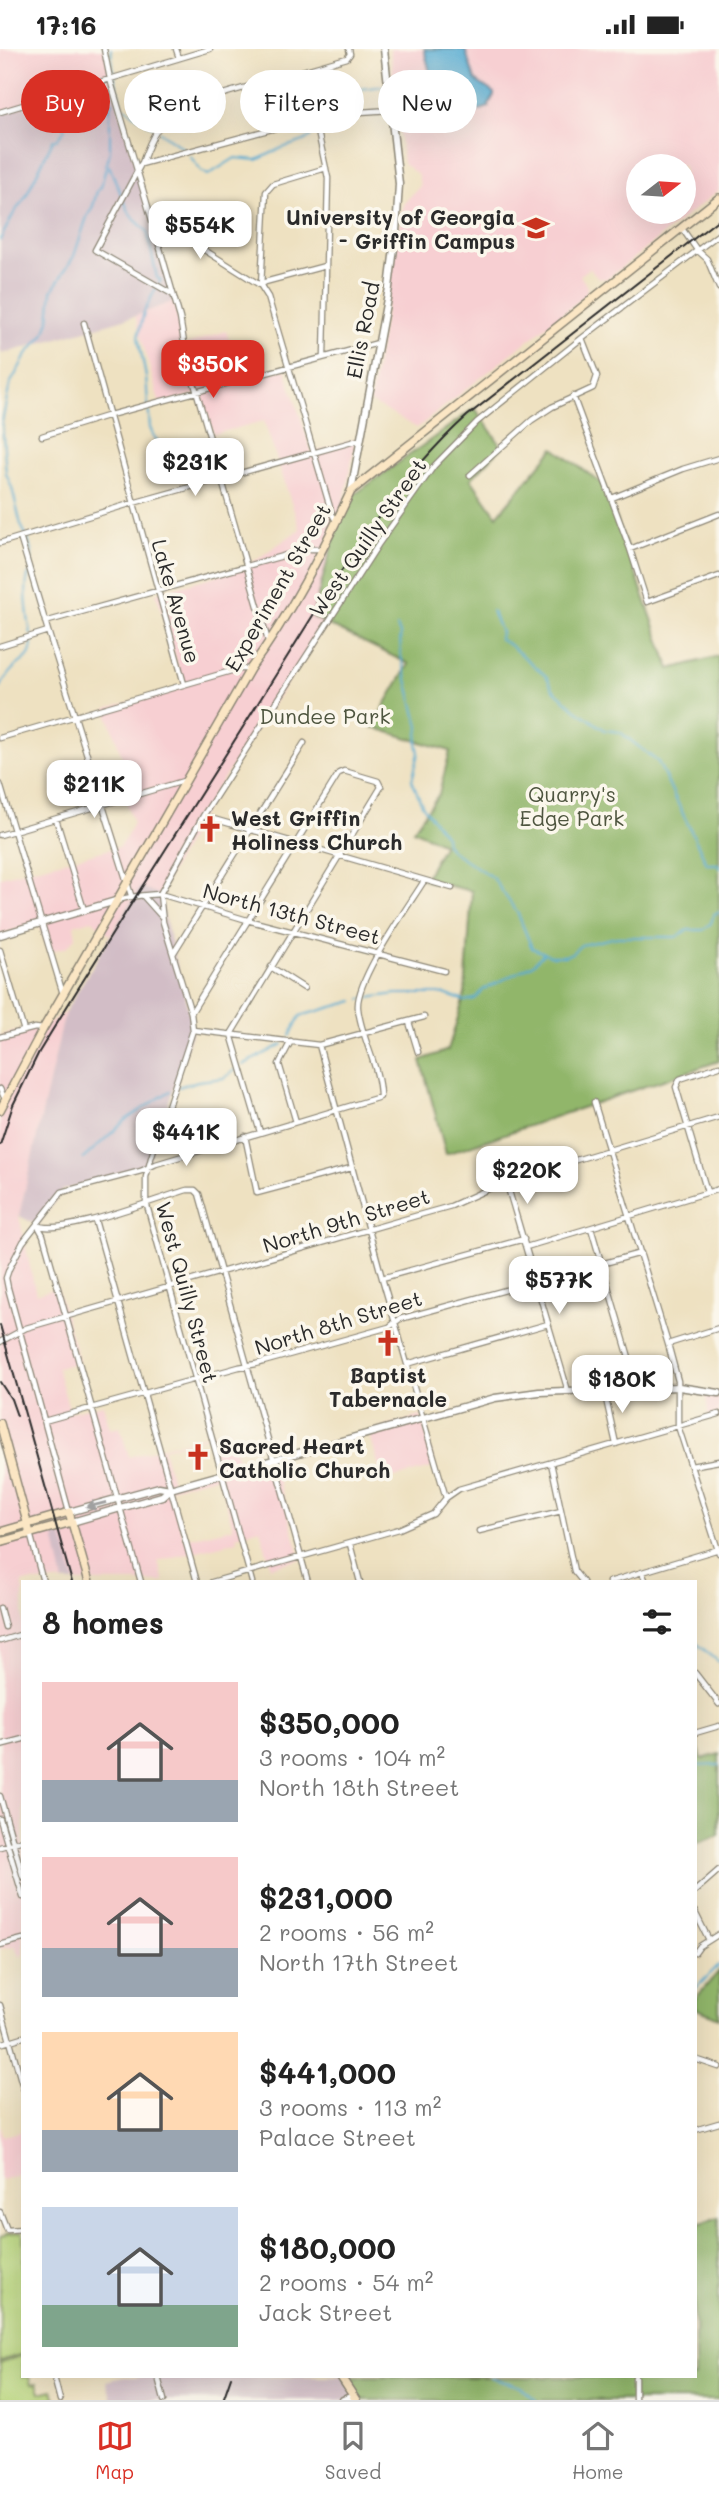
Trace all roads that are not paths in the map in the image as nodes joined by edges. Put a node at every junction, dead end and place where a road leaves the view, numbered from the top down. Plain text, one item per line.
1 (104, 49) edge
2 (176, 49) edge
3 (210, 49) edge
4 (349, 49) edge
5 (384, 49) edge
6 (179, 58) junction
7 (386, 70) edge
8 (111, 78) junction
9 (0, 112) edge
10 (258, 133) edge
11 (318, 133) edge
12 (393, 133) edge
13 (141, 164) junction
14 (326, 168) junction
15 (137, 171) junction
16 (719, 198) edge
17 (151, 217) junction
18 (681, 227) junction
19 (719, 235) edge
20 (697, 251) junction
21 (325, 266) junction
22 (261, 286) junction
23 (719, 288) edge
24 (173, 295) junction
25 (84, 323) dead end
26 (582, 338) junction
27 (377, 343) junction
28 (324, 356) junction
29 (288, 366) junction
30 (197, 391) junction
31 (573, 396) junction
32 (110, 415) junction
33 (42, 436) dead end
34 (359, 440) junction
35 (314, 452) junction
36 (719, 458) edge
37 (470, 475) dead end
38 (221, 478) junction
39 (351, 491) junction
40 (612, 498) junction
41 (133, 503) junction
42 (719, 514) edge
43 (337, 521) junction
44 (20, 537) junction
45 (0, 543) edge
46 (630, 548) junction
47 (323, 549) junction
48 (245, 567) junction
49 (719, 576) edge
50 (158, 591) junction
51 (45, 622) junction
52 (48, 631) junction
53 (269, 642) junction
54 (0, 646) edge
55 (250, 669) junction
56 (184, 684) junction
57 (74, 716) junction
58 (0, 738) edge
59 (304, 743) dead end
60 (187, 780) junction
61 (0, 784) edge
62 (102, 804) junction
63 (203, 816) junction
64 (56, 819) junction
65 (251, 830) junction
66 (14, 831) junction
67 (0, 835) edge
68 (294, 842) junction
69 (339, 855) junction
70 (424, 881) junction
71 (127, 885) junction
72 (452, 888) dead end
73 (160, 894) junction
74 (131, 895) junction
75 (143, 896) junction
76 (119, 900) junction
77 (203, 908) junction
78 (84, 910) junction
79 (162, 918) junction
80 (247, 920) junction
81 (41, 923) junction
82 (293, 932) junction
83 (0, 935) edge
84 (0, 950) edge
85 (173, 954) junction
86 (379, 955) junction
87 (271, 967) junction
88 (444, 971) dead end
89 (304, 988) dead end
90 (64, 995) junction
91 (191, 1013) junction
92 (424, 1017) dead end
93 (409, 1022) junction
94 (43, 1029) junction
95 (193, 1030) junction
96 (24, 1031) junction
97 (364, 1033) junction
98 (231, 1034) junction
99 (0, 1037) edge
100 (291, 1041) junction
101 (318, 1045) junction
102 (418, 1052) dead end
103 (719, 1066) edge
104 (0, 1090) edge
105 (5, 1100) junction
106 (594, 1102) dead end
107 (0, 1109) edge
108 (336, 1110) junction
109 (719, 1117) edge
110 (296, 1122) junction
111 (688, 1127) junction
112 (260, 1132) junction
113 (245, 1136) junction
114 (608, 1150) junction
115 (149, 1167) junction
116 (351, 1168) junction
117 (506, 1181) junction
118 (719, 1189) edge
119 (707, 1192) junction
120 (146, 1202) junction
121 (630, 1216) junction
122 (95, 1220) junction
123 (37, 1225) junction
124 (591, 1228) junction
125 (368, 1231) junction
126 (524, 1239) junction
127 (526, 1247) junction
128 (641, 1252) junction
129 (601, 1263) junction
130 (222, 1273) junction
131 (382, 1278) junction
132 (536, 1281) junction
133 (170, 1288) junction
134 (118, 1303) junction
135 (67, 1317) junction
136 (395, 1323) junction
137 (548, 1324) junction
138 (719, 1328) edge
139 (19, 1332) junction
140 (0, 1342) edge
141 (668, 1344) junction
142 (407, 1364) junction
143 (247, 1365) junction
144 (195, 1379) junction
145 (679, 1387) junction
146 (638, 1388) junction
147 (604, 1390) junction
148 (568, 1391) junction
149 (719, 1392) edge
150 (144, 1393) junction
151 (92, 1408) junction
152 (719, 1414) edge
153 (422, 1419) junction
154 (44, 1422) junction
155 (0, 1423) edge
156 (678, 1426) junction
157 (1, 1433) edge
158 (615, 1444) junction
159 (274, 1460) junction
160 (719, 1461) edge
161 (551, 1463) junction
162 (691, 1466) junction
163 (222, 1475) junction
164 (170, 1489) junction
165 (446, 1498) junction
166 (117, 1499) junction
167 (120, 1508) junction
168 (561, 1511) junction
169 (69, 1513) junction
170 (72, 1522) junction
171 (28, 1524) junction
172 (479, 1531) dead end
173 (0, 1532) edge
174 (30, 1533) junction
175 (0, 1542) edge
176 (350, 1544) junction
177 (719, 1550) edge
178 (301, 1557) junction
179 (249, 1572) junction
180 (642, 1572) junction
181 (42, 1580) edge
182 (88, 1580) edge
183 (140, 1580) edge
184 (196, 1580) edge
185 (219, 1580) edge
186 (251, 1580) edge
187 (307, 1580) edge
188 (359, 1580) edge
189 (581, 1580) edge
190 (616, 1580) edge
191 (645, 1580) edge
192 (0, 1608) edge
193 (5, 1627) dead end
194 (21, 1634) edge
195 (0, 1641) edge
196 (697, 1676) edge
197 (719, 1704) edge
198 (719, 1726) edge
199 (697, 1733) edge
200 (21, 1740) edge
201 (0, 1745) edge
202 (0, 1796) edge
203 (0, 1819) edge
204 (21, 1841) edge
205 (10, 1844) junction
206 (0, 1847) edge
207 (719, 1870) edge
208 (21, 1872) edge
209 (21, 1889) edge
210 (697, 1889) edge
211 (697, 1916) edge
212 (719, 1934) edge
213 (21, 1940) edge
214 (709, 1940) junction
215 (0, 1945) edge
216 (697, 1951) edge
217 (0, 2005) edge
218 (21, 2038) edge
219 (10, 2041) junction
220 (0, 2044) edge
221 (697, 2060) edge
222 (719, 2067) edge
223 (21, 2081) edge
224 (719, 2123) edge
225 (697, 2129) edge
226 (0, 2212) edge
227 (21, 2229) edge
228 (54, 2378) edge
229 (158, 2378) edge
230 (342, 2378) edge
231 (635, 2378) edge
232 (355, 2398) edge
233 (60, 2400) edge
234 (164, 2400) edge
235 (343, 2400) edge
236 (635, 2400) edge

1 - 8 street
2 - 6 street
3 - 6 street
4 - 13 street
5 - 7 street, Ellis Road
6 - 8 street
8 - 9 street
8 - 15 street
10 - 13 street
11 - 14 street
12 - 27 street, Ellis Road
13 - 15 street
14 - 21 street
14 - 22 street
15 - 17 street
15 - 24 street
16 - 18 main road, Experiment Street
17 - 22 street
17 - 24 street
18 - 20 street
18 - 39 main road, Experiment Street
19 - 20 street, West Quilly Street
20 - 23 street
20 - 26 street, West Quilly Street
21 - 22 street
21 - 28 street
22 - 29 street
24 - 30 street
25 - 32 street, Lake Avenue
26 - 31 street
26 - 63 street, West Quilly Street
27 - 28 street
27 - 34 street, Ellis Road
28 - 29 street
29 - 30 street
29 - 35 street
30 - 32 street
30 - 38 street
31 - 37 street
31 - 40 street
32 - 33 street
32 - 41 street, Lake Avenue
34 - 35 street
34 - 39 street, Ellis Road
35 - 38 street
35 - 43 street
36 - 40 street
38 - 41 street
38 - 48 street
39 - 43 main road, Experiment Street
40 - 46 street
41 - 44 street
41 - 50 street, Lake Avenue
42 - 46 street
43 - 47 main road, Experiment Street
44 - 45 street
44 - 51 street
46 - 49 street
47 - 48 street
47 - 53 main road, Experiment Street
48 - 50 street
48 - 53 street
50 - 51 street
50 - 56 street, Lake Avenue
51 - 52 street
52 - 54 street
52 - 57 street
53 - 55 main road, Experiment Street
55 - 56 street
55 - 60 main road, Experiment Street
56 - 57 street
57 - 58 street
57 - 62 street
59 - 65 street
60 - 62 street
60 - 71 main road, Experiment Street
61 - 66 street
62 - 64 street
62 - 71 street
63 - 65 street
63 - 73 street, West Quilly Street
64 - 66 street
64 - 78 street
65 - 68 street
65 - 77 street
66 - 67 street
66 - 81 street
68 - 69 street
68 - 69 street
68 - 80 street
69 - 70 street
69 - 82 street
70 - 72 street
70 - 86 street
71 - 74 street
71 - 76 main road, Experiment Street
73 - 75 street, North 13th Street
73 - 77 street, North 13th Street
73 - 79 street, West Quilly Street
74 - 75 street, North 13th Street
74 - 76 street, North 13th Street
75 - 79 street, West Quilly Street
76 - 78 street, North 13th Street
76 - 90 main road, Experiment Street
77 - 80 street, North 13th Street
77 - 85 street
78 - 81 street, North 13th Street
79 - 85 street, West Quilly Street
80 - 82 street, North 13th Street
80 - 91 street
81 - 83 street, North 13th Street
81 - 90 street
82 - 86 street, North 13th Street
82 - 87 street
84 - 96 street
85 - 91 street, West Quilly Street
86 - 88 street, North 13th Street
86 - 97 street
87 - 89 street
87 - 98 street
90 - 94 main road, Experiment Street
91 - 95 street, West Quilly Street
92 - 93 street
93 - 97 street
93 - 102 street
94 - 96 street
94 - 105 main road, Experiment Street
95 - 98 street
95 - 115 street, West Quilly Street
96 - 99 street
97 - 101 street
97 - 108 street
98 - 100 street
98 - 112 street
100 - 101 street
100 - 110 street
101 - 108 street
103 - 111 street
104 - 105 street
105 - 107 main road, Experiment Street
106 - 114 street
108 - 110 street
108 - 116 street
109 - 111 street, North 9th Street
110 - 112 street
111 - 114 street, North 9th Street
111 - 119 street
112 - 113 street
113 - 115 street
113 - 116 street
114 - 117 street, North 9th Street
114 - 121 street
115 - 120 street, West Quilly Street
115 - 123 street
116 - 125 street
117 - 125 street, North 9th Street
117 - 126 street
118 - 119 street
119 - 121 street
120 - 122 street
120 - 130 street
120 - 133 street, West Quilly Street
121 - 124 street
121 - 128 street
122 - 123 street
122 - 134 street
123 - 135 street
123 - 139 street
124 - 127 street
124 - 129 street
125 - 130 street, North 9th Street
125 - 131 street
126 - 127 street
126 - 131 street
127 - 132 street
128 - 129 street, North 8th Street
128 - 141 street
129 - 132 street, North 8th Street
129 - 146 street
130 - 133 street, North 9th Street
130 - 143 street
131 - 136 street
132 - 136 street, North 8th Street
132 - 137 street
133 - 134 street, North 9th Street
133 - 144 street, West Quilly Street
134 - 135 street, North 9th Street
134 - 150 street
135 - 139 street, North 9th Street
135 - 151 street
136 - 142 street
136 - 143 street, North 8th Street
137 - 142 street
137 - 148 street
138 - 141 street
139 - 140 street, North 9th Street
139 - 154 street
141 - 145 street
142 - 153 street
143 - 144 street, North 8th Street
143 - 159 street
144 - 150 street, North 8th Street
144 - 163 street, West Quilly Street
145 - 146 street
145 - 149 street
145 - 156 street
146 - 147 street
147 - 148 street
147 - 158 street
148 - 153 street
150 - 151 street, North 8th Street
150 - 164 street
151 - 154 street, North 8th Street
151 - 166 street
152 - 156 street
153 - 159 street
153 - 165 street
154 - 169 street
155 - 157 main road
156 - 158 street
156 - 162 street
157 - 171 main road
158 - 161 street
159 - 163 street
159 - 178 street
160 - 162 street
161 - 165 street
161 - 168 street
162 - 177 street
163 - 164 street
163 - 179 street, West Quilly Street
164 - 166 street
164 - 167 street
164 - 184 street
165 - 176 street
166 - 167 street
166 -> 169 street
167 - 170 street
167 - 183 street
168 - 172 street
168 - 189 street
169 - 170 main road
169 - 171 main road
170 - 174 main road
170 - 182 main road
171 - 173 main road
171 - 174 main road
174 - 175 main road
174 - 181 street
176 - 178 street
176 - 188 street
177 - 180 street
178 - 179 street
178 - 187 street
179 - 185 street
179 - 186 street, West Quilly Street
180 - 190 street
180 - 191 street
192 - 193 street
194 - 195 street
196 - 197 street
198 - 199 street
200 - 201 street
202 - 205 street
203 - 205 street
204 - 205 street
205 - 206 street
205 - 208 street
205 - 209 street
207 - 210 street
211 - 214 street
212 - 214 street
213 - 215 street
214 - 216 street
217 - 219 street
218 - 219 street
219 - 220 street
219 - 223 street
221 - 222 street
224 - 225 street
226 - 227 street
228 - 233 street
229 - 234 street
230 - 232 main road
231 - 236 street
232 - 235 street

